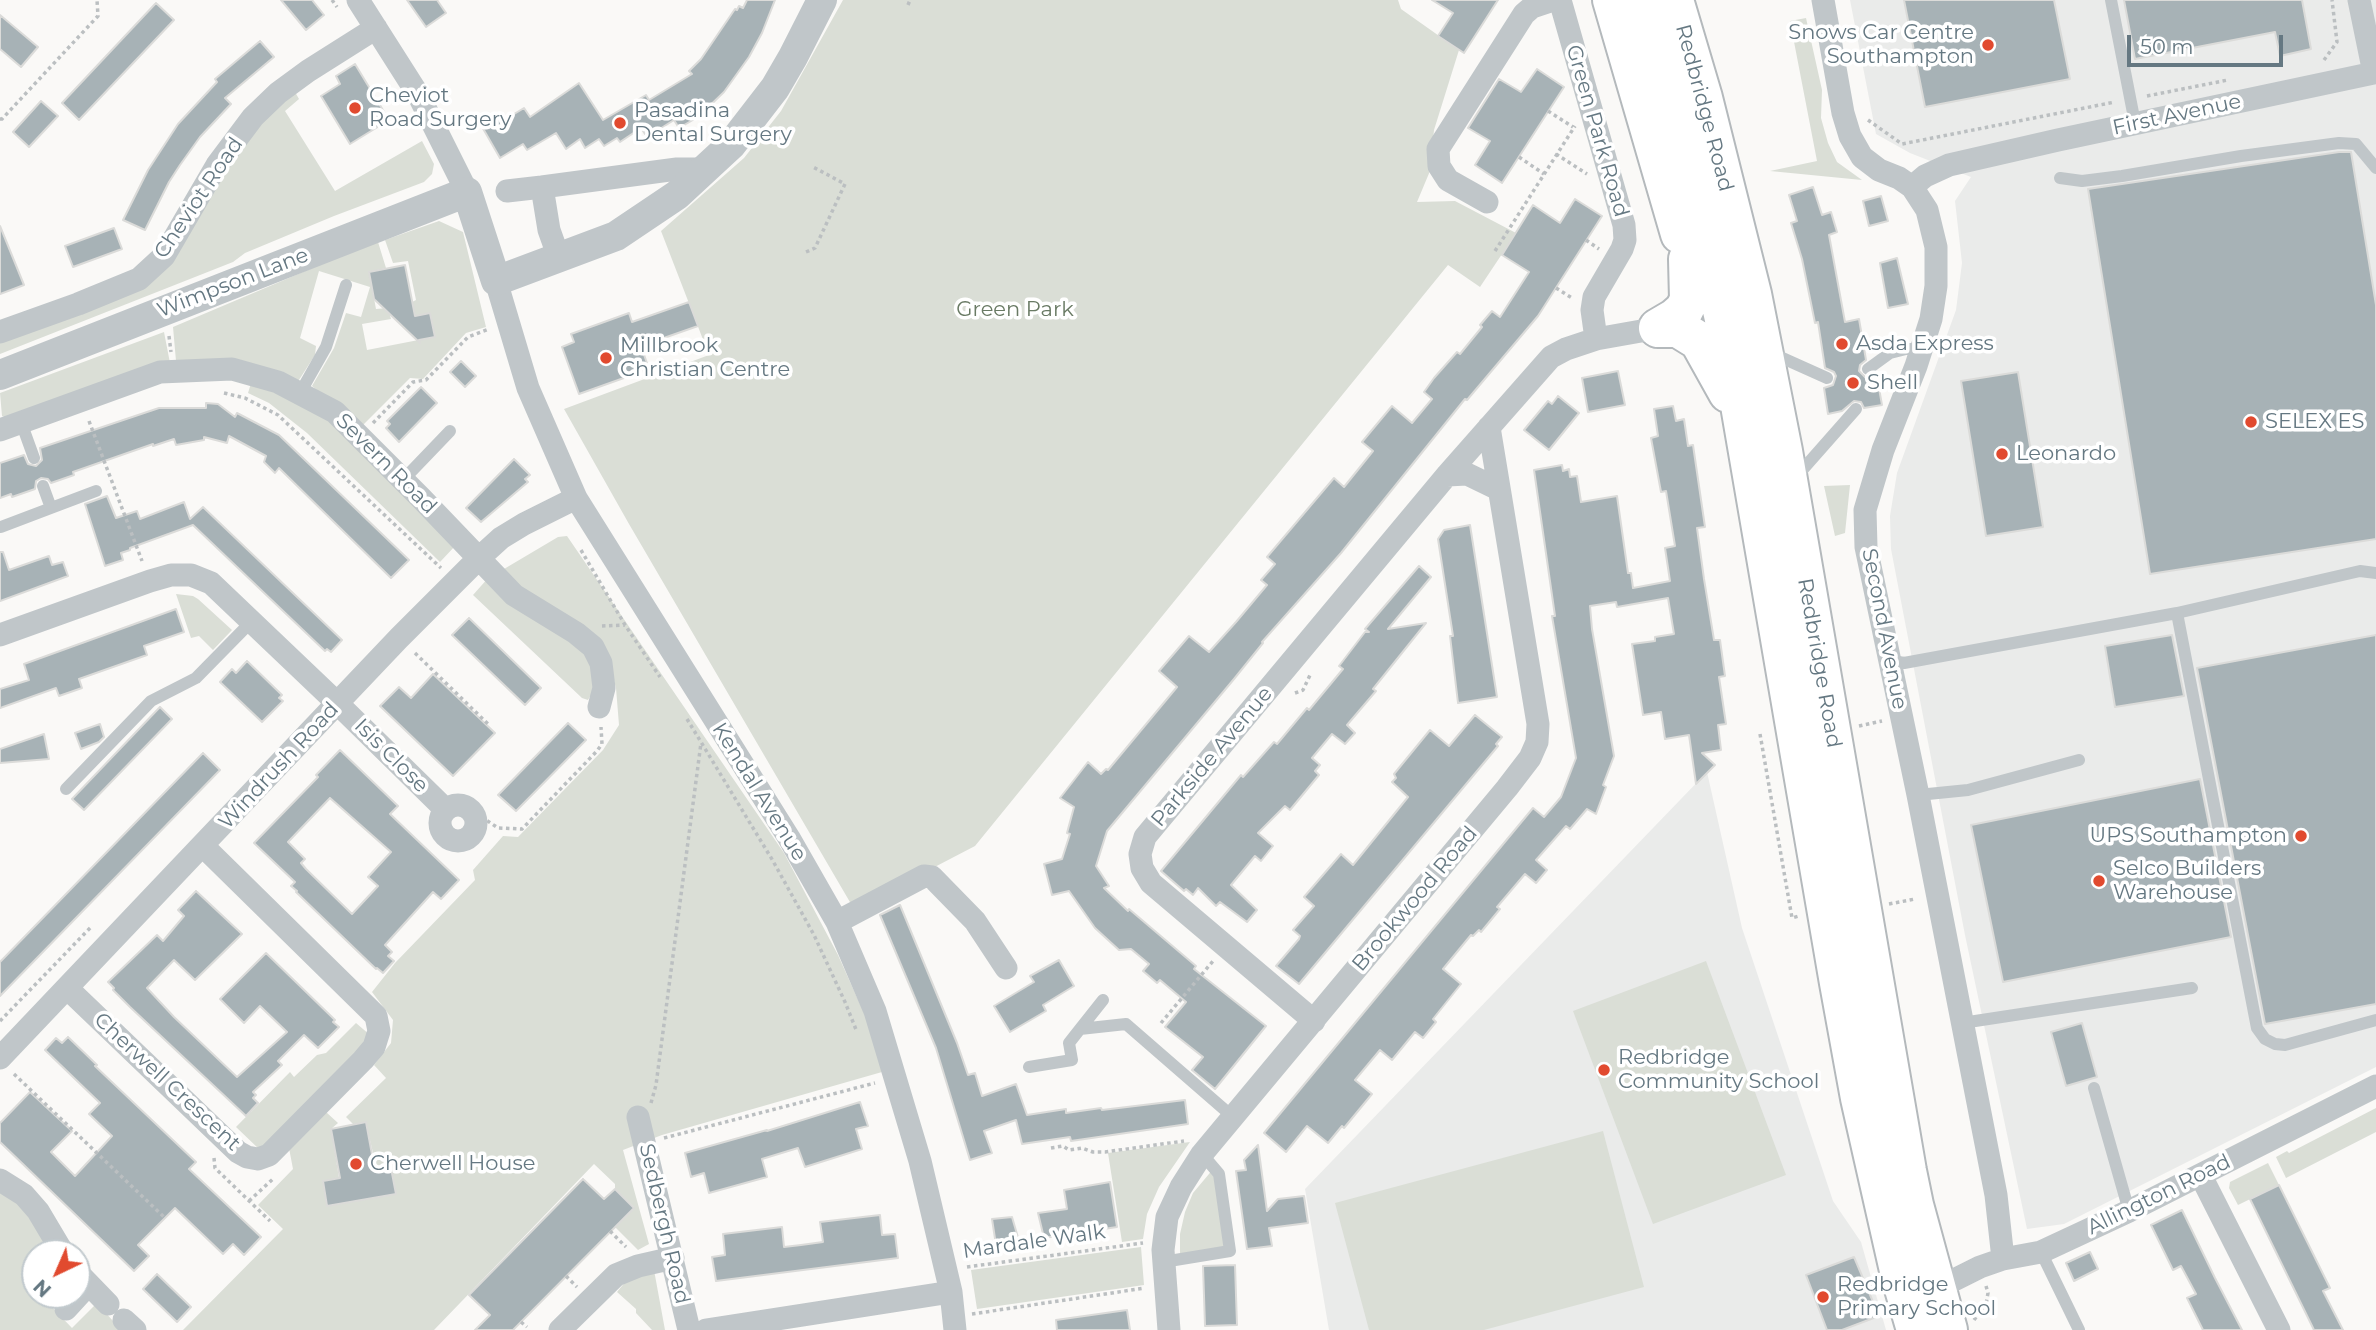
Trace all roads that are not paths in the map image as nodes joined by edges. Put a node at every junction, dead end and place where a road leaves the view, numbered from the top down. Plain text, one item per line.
1 (358, 0) edge
2 (822, 0) edge
3 (1553, 0) edge
4 (1560, 0) edge
5 (1612, 0) edge
6 (1646, 0) edge
7 (1674, 0) edge
8 (1696, 0) edge
9 (1822, 0) edge
10 (2111, 0) edge
11 (2359, 0) edge
12 (376, 28) junction
13 (2375, 73) edge
14 (2134, 124) junction
15 (1721, 165) junction
16 (2376, 168) edge
17 (705, 169) junction
18 (2060, 178) dead end
19 (541, 187) junction
20 (1912, 187) junction
21 (507, 191) dead end
22 (467, 192) junction
23 (1487, 202) dead end
24 (559, 258) junction
25 (1688, 259) junction
26 (496, 281) junction
27 (346, 285) dead end
28 (1704, 329) junction
29 (0, 332) edge
30 (1596, 339) junction
31 (1921, 349) junction
32 (1868, 369) dead end
33 (0, 375) edge
34 (1827, 378) dead end
35 (300, 393) junction
36 (1856, 409) dead end
37 (10, 426) edge
38 (1489, 427) junction
39 (450, 431) dead end
40 (34, 458) dead end
41 (1447, 475) junction
42 (403, 480) junction
43 (1788, 485) junction
44 (44, 486) dead end
45 (1498, 489) junction
46 (96, 491) dead end
47 (576, 498) junction
48 (51, 508) junction
49 (1, 527) edge
50 (479, 558) junction
51 (2376, 573) edge
52 (2177, 612) junction
53 (251, 622) junction
54 (0, 635) edge
55 (1888, 660) junction
56 (337, 703) junction
57 (599, 707) road end
58 (2079, 760) dead end
59 (66, 789) dead end
60 (1918, 795) junction
61 (457, 806) road end
62 (203, 846) junction
63 (837, 922) junction
64 (1006, 968) dead end
65 (67, 988) junction
66 (2192, 988) dead end
67 (1103, 1000) dead end
68 (2376, 1020) edge
69 (1314, 1021) junction
70 (1962, 1023) junction
71 (1080, 1029) junction
72 (5, 1064) edge
73 (1030, 1067) dead end
74 (2376, 1086) edge
75 (2094, 1088) dead end
76 (1233, 1117) junction
77 (638, 1118) road end
78 (1202, 1154) junction
79 (2201, 1175) junction
80 (0, 1180) edge
81 (2129, 1211) junction
82 (55, 1239) edge
83 (2041, 1252) junction
84 (673, 1258) junction
85 (2004, 1259) junction
86 (1163, 1262) junction
87 (949, 1281) junction
88 (91, 1287) edge
89 (1936, 1289) junction
90 (122, 1318) edge
91 (955, 1323) edge
92 (1960, 1326) edge
93 (560, 1330) edge
94 (690, 1330) edge
95 (706, 1330) edge
96 (1169, 1330) edge
97 (1916, 1330) edge
98 (2079, 1330) edge
99 (2279, 1330) edge

1 - 12 street
2 - 17 street
3 - 23 street
4 - 30 street, Green Park Road
5 - 25 highway
6 - 28 highway, Redbridge Road
7 - 15 highway, Redbridge Road
8 - 15 highway
9 - 20 street
10 - 14 lane
11 - 13 street, First Avenue
12 - 22 street
12 - 29 street, Cheviot Road
13 - 14 street, First Avenue
14 - 20 street, First Avenue
15 - 28 highway, Redbridge Road
16 - 18 lane
17 - 19 street
17 - 24 street
19 - 21 street
19 - 24 street
20 - 31 street, Second Avenue
22 - 26 street
22 - 33 street, Wimpson Lane
24 - 26 street
25 - 28 highway
25 - 28 highway
26 - 47 street, Kendal Avenue
27 - 35 lane
28 - 30 street, Parkside Avenue
28 - 34 lane
28 - 43 highway, Redbridge Road
28 - 97 highway, Redbridge Road
30 - 38 street, Parkside Avenue
31 - 32 lane
31 - 55 street, Second Avenue
35 - 37 street, Severn Road
35 - 42 street, Severn Road
36 - 43 lane
37 - 40 lane
38 - 41 street, Parkside Avenue
38 - 45 street, Brookwood Road
39 - 42 lane
41 - 45 street
41 - 69 street, Parkside Avenue
42 - 50 street, Severn Road
43 - 89 highway, Redbridge Road
44 - 48 lane
45 - 69 street, Brookwood Road
46 - 48 lane
47 - 50 street, Windrush Road
47 - 63 street, Kendal Avenue
48 - 49 lane
50 - 56 street, Windrush Road
50 - 57 street, Severn Road
51 - 52 lane
52 - 55 lane
52 - 68 lane
53 - 54 street, Isis Close
53 - 56 street, Isis Close
53 - 59 lane
55 - 60 street, Second Avenue
56 - 61 street, Isis Close
56 - 62 street, Windrush Road
58 - 60 lane
60 - 70 street, Second Avenue
62 - 65 street, Windrush Road
62 - 65 street, Cherwell Crescent
63 - 64 street
63 - 87 street, Kendal Avenue
65 - 72 street, Windrush Road
66 - 70 lane
67 - 71 lane
69 - 76 street, Brookwood Road
70 - 85 street, Second Avenue
71 - 73 lane
71 - 76 lane
74 - 79 street, Allington Road
75 - 81 lane
76 - 78 street, Brookwood Road
77 - 84 street, Sedbergh Road
78 - 86 street, Brookwood Road
78 - 86 lane
79 - 81 street, Allington Road
79 - 99 street
80 - 82 street
81 - 83 street, Allington Road
83 - 85 street, Allington Road
83 - 98 lane
84 - 93 street
84 - 94 street, Sedbergh Road
85 - 89 street, Allington Road
86 - 96 street, Brookwood Road
87 - 91 street, Kendal Avenue
87 - 95 street
88 - 90 street
89 - 92 highway, Redbridge Road

